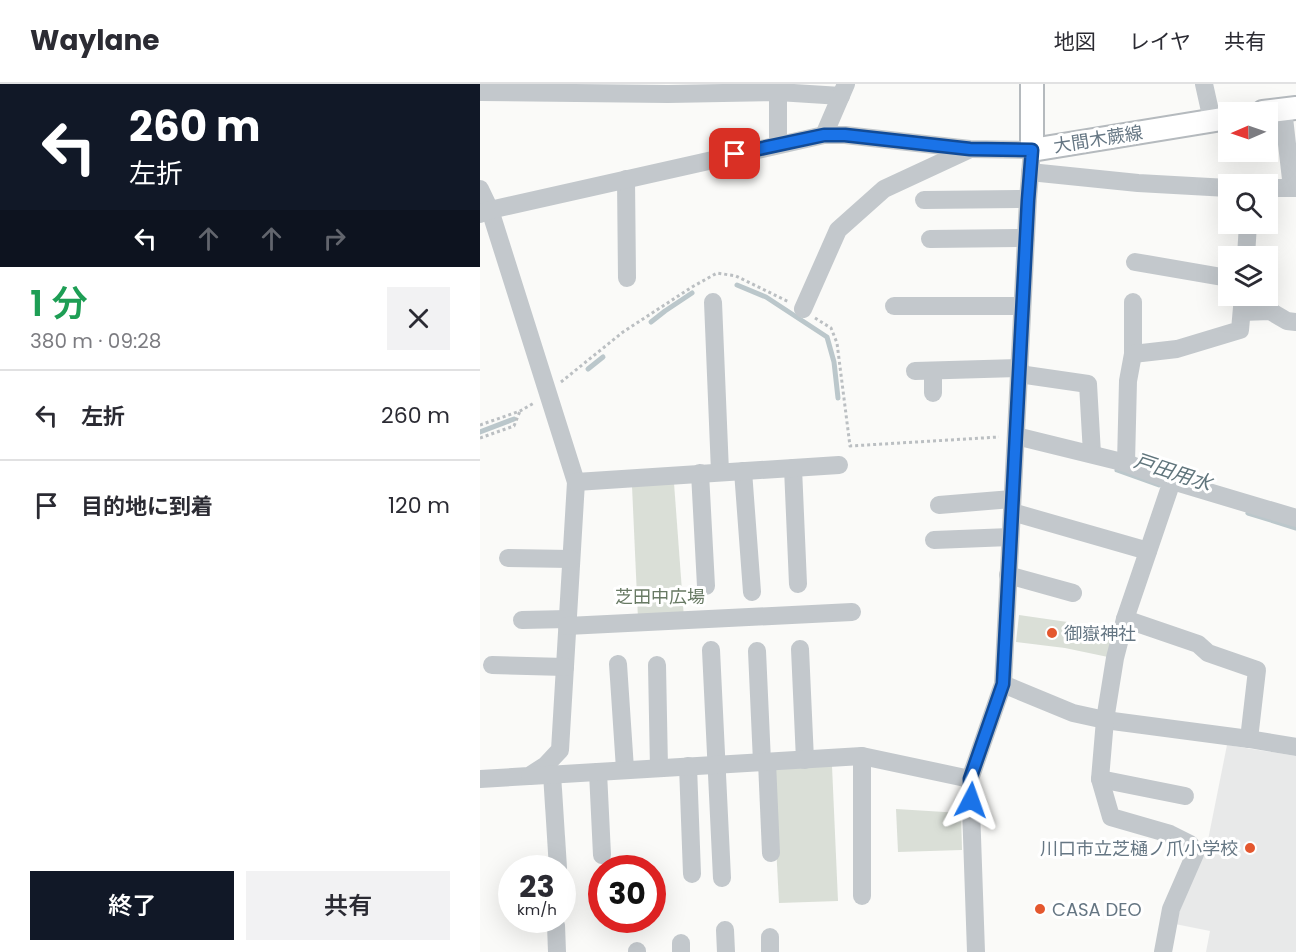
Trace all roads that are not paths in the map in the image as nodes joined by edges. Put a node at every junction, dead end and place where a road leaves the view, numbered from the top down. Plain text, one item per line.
1 (1032, 84) edge
2 (1204, 84) edge
3 (714, 88) edge
4 (778, 88) edge
5 (668, 89) edge
6 (843, 90) edge
7 (480, 92) edge
8 (1281, 110) edge
9 (1218, 115) edge
10 (1218, 119) edge
11 (824, 135) junction
12 (778, 144) junction
13 (970, 149) junction
14 (1031, 161) junction
15 (626, 179) junction
16 (1218, 187) edge
17 (1278, 188) edge
18 (1294, 188) edge
19 (480, 189) edge
20 (924, 200) dead end
21 (1028, 200) junction
22 (485, 212) edge
23 (1026, 238) junction
24 (930, 239) dead end
25 (1135, 262) dead end
26 (1218, 276) edge
27 (627, 278) dead end
28 (713, 302) dead end
29 (1133, 302) dead end
30 (894, 306) dead end
31 (1022, 306) junction
32 (1242, 306) edge
33 (1250, 306) edge
34 (803, 309) road end
35 (1296, 321) edge
36 (1133, 354) junction
37 (915, 371) dead end
38 (933, 371) junction
39 (1020, 371) junction
40 (933, 393) dead end
41 (1016, 436) junction
42 (1092, 454) junction
43 (1126, 463) junction
44 (839, 465) dead end
45 (793, 468) junction
46 (742, 471) junction
47 (720, 472) junction
48 (700, 473) junction
49 (1172, 481) junction
50 (576, 482) junction
51 (939, 506) dead end
52 (1012, 506) junction
53 (1296, 518) edge
54 (1010, 537) junction
55 (934, 540) dead end
56 (1148, 551) junction
57 (508, 558) dead end
58 (572, 559) junction
59 (1008, 575) junction
60 (798, 584) dead end
61 (706, 586) dead end
62 (752, 592) dead end
63 (1073, 593) dead end
64 (852, 612) dead end
65 (1125, 619) junction
66 (522, 620) dead end
67 (568, 623) junction
68 (800, 649) dead end
69 (711, 650) dead end
70 (757, 651) dead end
71 (618, 664) dead end
72 (492, 665) dead end
73 (657, 665) dead end
74 (565, 667) junction
75 (1003, 684) junction
76 (1105, 720) junction
77 (1250, 739) junction
78 (1296, 747) edge
79 (862, 756) junction
80 (805, 759) junction
81 (765, 762) junction
82 (717, 765) junction
83 (688, 766) junction
84 (660, 768) junction
85 (625, 770) junction
86 (598, 772) junction
87 (552, 774) junction
88 (528, 776) junction
89 (480, 779) edge
90 (970, 779) junction
91 (1100, 779) junction
92 (1185, 796) dead end
93 (771, 853) dead end
94 (557, 855) edge
95 (602, 855) dead end
96 (692, 874) dead end
97 (722, 879) dead end
98 (862, 896) dead end
99 (725, 930) dead end
100 (556, 933) edge
101 (557, 952) edge
102 (726, 952) edge
103 (976, 952) edge
104 (1163, 952) edge

1 - 14 main road, 大間木蕨線
2 - 9 street
3 - 4 street
3 - 5 street
4 - 6 street
4 - 12 street
5 - 7 street
6 - 11 street
8 - 18 street
10 - 14 main road, 大間木蕨線
11 - 12 street
11 - 13 street
12 - 15 street
13 - 14 street
13 - 34 street
14 - 16 street
14 - 21 street
15 - 22 street
15 - 27 street
17 - 18 street
19 - 22 street
20 - 21 street
21 - 23 street
22 - 50 street
23 - 24 street
23 - 31 street
25 - 26 street
28 - 47 street
29 - 36 street
30 - 31 street
31 - 39 street
32 - 36 street
33 - 35 street
36 - 43 street
37 - 38 street
38 - 39 street
38 - 40 street
39 - 41 street
39 - 42 street
41 - 42 street
41 - 52 street
42 - 43 street
43 - 49 street
44 - 45 street
45 - 46 street
45 - 60 street
46 - 47 street
46 - 62 street
47 - 48 street
48 - 50 street
48 - 61 street
49 - 53 street
49 - 56 street
50 - 58 street
51 - 52 street
52 - 54 street
52 - 56 street
54 - 55 street
54 - 59 street
56 - 65 street
57 - 58 street
58 - 67 street
59 - 63 street
59 - 75 street
64 - 67 street
65 - 76 street
65 - 77 street
66 - 67 street
67 - 74 street
68 - 80 street
69 - 82 street
70 - 81 street
71 - 85 street
72 - 74 street
73 - 84 street
74 - 88 street
75 - 76 street
75 - 90 street
76 - 77 street
76 - 91 street
77 - 78 street
79 - 80 street
79 - 90 street
79 - 98 street
80 - 81 street
81 - 82 street
81 - 93 street
82 - 83 street
82 - 97 street
83 - 84 street
83 - 96 street
84 - 85 street
85 - 86 street
86 - 87 street
86 - 95 street
87 - 88 street
87 - 94 street
88 - 89 street
90 - 103 street
91 - 92 street
91 - 104 street
99 - 102 street
100 - 101 street

